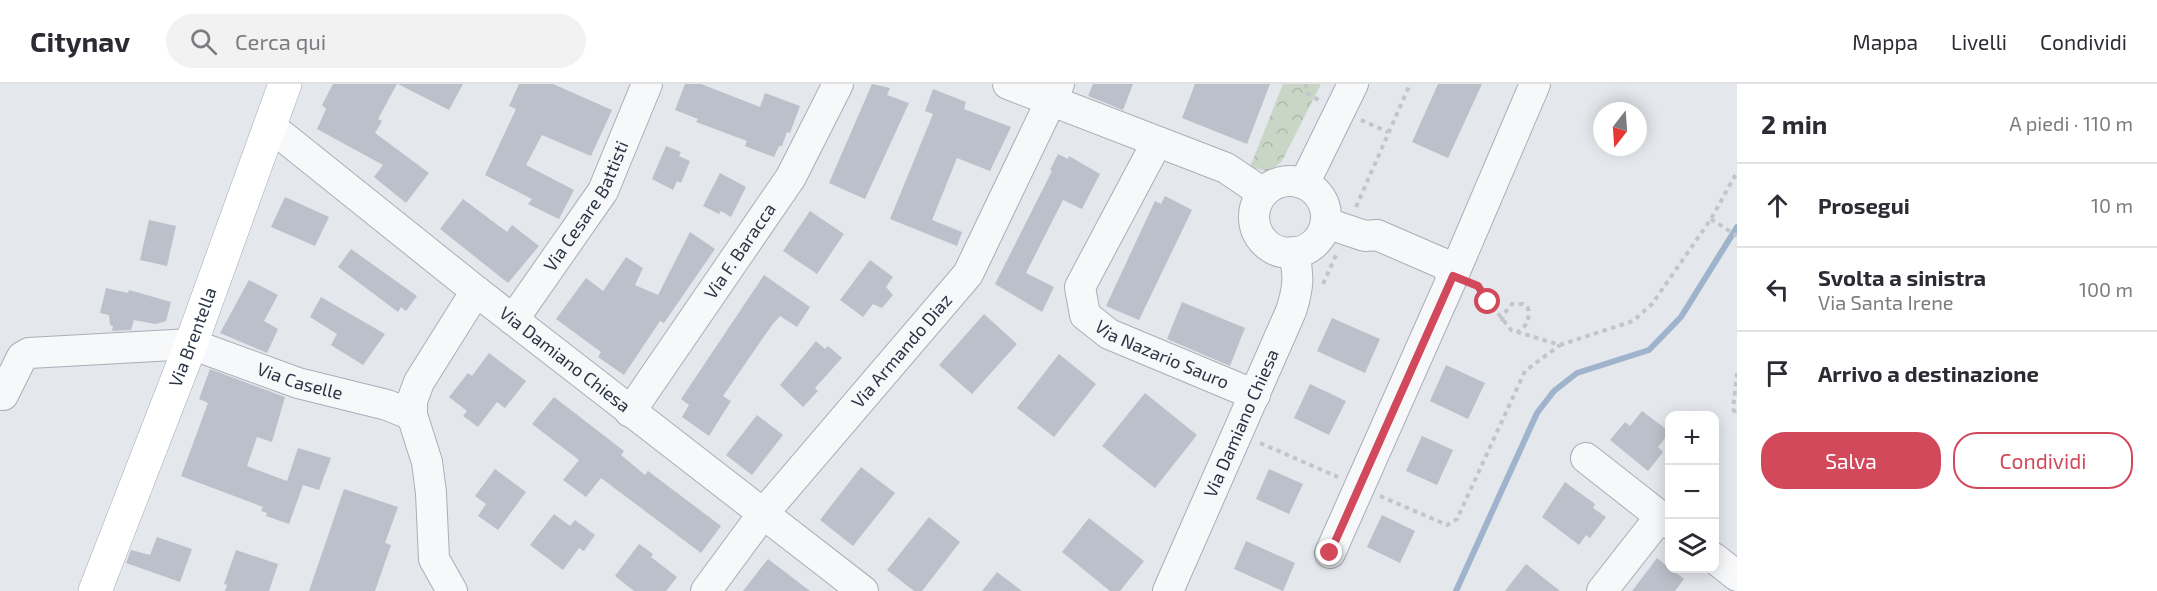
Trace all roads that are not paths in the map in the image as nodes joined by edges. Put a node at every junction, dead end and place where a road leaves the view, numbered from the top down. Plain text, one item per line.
1 (285, 84) edge
2 (647, 84) edge
3 (838, 84) edge
4 (1008, 84) edge
5 (1353, 84) edge
6 (1535, 84) edge
7 (1054, 93) edge
8 (270, 126) junction
9 (1157, 142) junction
10 (1304, 184) junction
11 (1263, 193) junction
12 (1326, 223) junction
13 (1293, 252) junction
14 (1453, 276) junction
15 (476, 291) junction
16 (513, 320) junction
17 (191, 344) junction
18 (3, 395) dead end
19 (1255, 395) junction
20 (630, 412) junction
21 (412, 415) junction
22 (1586, 458) dead end
23 (762, 515) junction
24 (1665, 520) edge
25 (1330, 553) dead end
26 (1719, 562) edge
27 (1737, 576) edge
28 (95, 591) edge
29 (452, 591) edge
30 (706, 591) edge
31 (863, 591) edge
32 (1168, 591) edge
33 (1602, 591) edge

1 - 8 main road, Via Brentella
2 - 16 street, Via Cesare Battisti
3 - 20 street, Via F. Baracca
4 - 7 street
5 - 10 street
6 - 14 street
7 - 9 street
7 - 23 street, Via Armando Diaz
8 - 15 street, Via Damiano Chiesa
8 - 17 main road, Via Brentella
9 - 11 street
9 - 19 street, Via Nazario Sauro
10 - 11 street
10 - 12 street
11 - 13 street
12 - 13 street
12 - 14 street
13 - 19 street, Via Damiano Chiesa
14 - 25 street
15 - 16 street, Via Damiano Chiesa
15 - 21 street
16 - 20 street, Via Damiano Chiesa
17 - 18 street
17 - 21 street, Via Caselle
17 - 28 main road, Via Brentella
19 - 32 street, Via Damiano Chiesa
20 - 23 street, Via Damiano Chiesa
21 - 29 street
22 - 24 street
23 - 30 street, Via Armando Diaz
23 - 31 street, Via Damiano Chiesa
24 - 33 street
26 - 27 street

